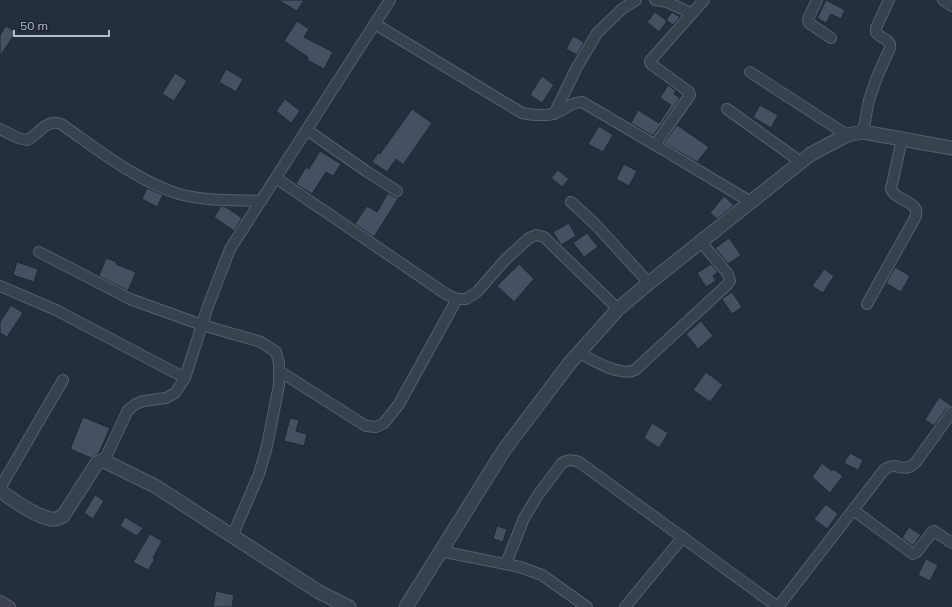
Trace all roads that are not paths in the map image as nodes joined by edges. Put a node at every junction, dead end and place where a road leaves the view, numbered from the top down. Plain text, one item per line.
1 (390, 0) edge
2 (636, 0) edge
3 (655, 0) edge
4 (704, 0) edge
5 (817, 0) edge
6 (889, 0) edge
7 (943, 0) edge
8 (952, 6) edge
9 (691, 13) junction
10 (374, 24) junction
11 (831, 38) dead end
12 (750, 72) dead end
13 (726, 109) dead end
14 (554, 114) junction
15 (0, 129) edge
16 (308, 130) junction
17 (863, 132) junction
18 (847, 135) junction
19 (902, 140) junction
20 (656, 145) junction
21 (952, 148) edge
22 (801, 162) junction
23 (276, 178) junction
24 (397, 191) dead end
25 (261, 201) junction
26 (571, 202) dead end
27 (751, 202) junction
28 (701, 242) junction
29 (39, 252) dead end
30 (649, 283) junction
31 (0, 286) edge
32 (457, 299) junction
33 (867, 304) dead end
34 (618, 309) junction
35 (202, 325) junction
36 (579, 353) junction
37 (279, 371) junction
38 (185, 378) junction
39 (63, 380) dead end
40 (952, 412) edge
41 (104, 461) junction
42 (0, 488) edge
43 (0, 491) edge
44 (853, 510) junction
45 (232, 537) junction
46 (682, 537) junction
47 (952, 543) edge
48 (440, 552) junction
49 (506, 564) junction
50 (0, 601) edge
51 (10, 607) edge
52 (349, 607) edge
53 (406, 607) edge
54 (587, 607) edge
55 (625, 607) edge
56 (778, 607) edge

1 - 10 street
2 - 14 street
3 - 9 street
4 - 9 street
5 - 11 street
6 - 17 street
7 - 8 street
9 - 20 street
10 - 14 street
10 - 16 street
12 - 18 street
13 - 22 street
14 - 20 street
15 - 25 street
16 - 23 street
16 - 24 street
17 - 18 street
17 - 19 street
18 - 22 street
19 - 21 street
19 - 33 street
20 - 27 street
22 - 27 street
23 - 25 street
23 - 32 street
25 - 35 street
26 - 30 street
27 - 28 street
28 - 30 street
28 - 36 street
29 - 35 street
30 - 34 street
31 - 38 street
32 - 34 street
32 - 37 street
34 - 36 street
35 - 37 street
35 - 38 street
36 - 48 street
37 - 45 street
38 - 41 street
39 - 42 street
40 - 44 street
41 - 43 street
41 - 45 street
44 - 47 street
44 - 56 street
45 - 52 street
46 - 49 street
46 - 55 street
46 - 56 street
48 - 49 street
48 - 53 street
49 - 54 street
50 - 51 street

